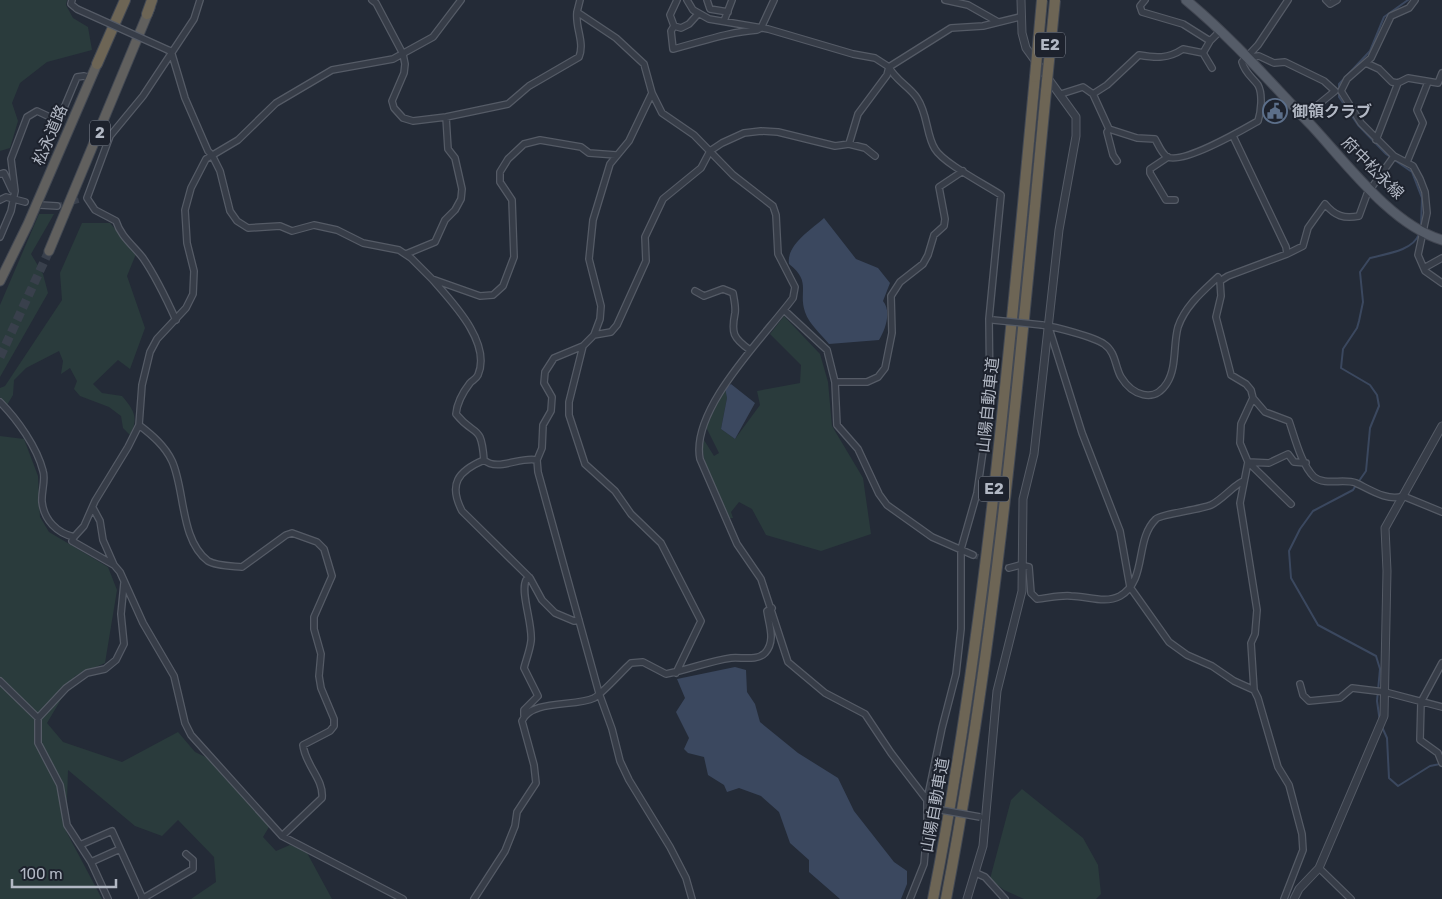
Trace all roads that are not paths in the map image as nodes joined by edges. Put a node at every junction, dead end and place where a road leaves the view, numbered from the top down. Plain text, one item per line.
1 (72, 0) edge
2 (120, 0) edge
3 (126, 0) edge
4 (154, 0) edge
5 (200, 0) edge
6 (461, 0) edge
7 (580, 0) edge
8 (677, 0) edge
9 (687, 0) edge
10 (707, 0) edge
11 (732, 0) edge
12 (774, 0) edge
13 (945, 0) edge
14 (1021, 0) edge
15 (1042, 0) edge
16 (1055, 0) edge
17 (1145, 0) edge
18 (1186, 0) edge
19 (1288, 0) edge
20 (1326, 0) edge
21 (1337, 0) edge
22 (1415, 0) edge
23 (376, 1) edge
24 (578, 12) junction
25 (725, 12) junction
26 (147, 14) joint
27 (698, 14) junction
28 (1020, 17) junction
29 (724, 21) junction
30 (998, 22) junction
31 (674, 26) junction
32 (761, 28) junction
33 (1220, 30) junction
34 (1210, 41) junction
35 (170, 50) junction
36 (1203, 53) junction
37 (402, 54) junction
38 (1248, 58) junction
39 (1366, 63) junction
40 (97, 64) junction
41 (889, 67) junction
42 (1212, 68) dead end
43 (1442, 73) edge
44 (91, 78) junction
45 (1428, 82) junction
46 (1398, 83) junction
47 (1338, 91) junction
48 (652, 92) junction
49 (1061, 94) junction
50 (1093, 94) junction
51 (446, 117) junction
52 (1303, 117) junction
53 (1109, 129) junction
54 (100, 133) junction
55 (110, 136) junction
56 (1233, 136) junction
57 (1376, 140) junction
58 (849, 144) junction
59 (710, 151) junction
60 (212, 155) junction
61 (616, 155) junction
62 (875, 156) dead end
63 (1394, 156) junction
64 (1168, 157) junction
65 (1117, 161) dead end
66 (1407, 162) junction
67 (964, 171) junction
68 (0, 174) edge
69 (1370, 190) junction
70 (13, 198) junction
71 (87, 198) junction
72 (0, 200) edge
73 (79, 200) tunnel mouth
74 (1175, 200) dead end
75 (25, 202) dead end
76 (40, 205) dead end
77 (58, 206) tunnel mouth
78 (1424, 233) junction
79 (0, 237) edge
80 (1442, 240) edge
81 (49, 251) tunnel mouth
82 (406, 254) junction
83 (1287, 254) junction
84 (1442, 258) edge
85 (1424, 268) junction
86 (432, 279) junction
87 (0, 281) edge
88 (1220, 281) junction
89 (1442, 283) edge
90 (695, 291) dead end
91 (784, 310) junction
92 (176, 320) junction
93 (991, 320) junction
94 (1045, 326) junction
95 (594, 335) junction
96 (583, 346) junction
97 (750, 350) junction
98 (835, 382) junction
99 (1253, 398) junction
100 (0, 402) edge
101 (139, 425) junction
102 (1442, 426) edge
103 (484, 460) junction
104 (537, 460) junction
105 (1248, 462) junction
106 (1306, 463) junction
107 (1244, 481) junction
108 (1402, 496) junction
109 (1292, 504) dead end
110 (93, 508) junction
111 (1442, 512) edge
112 (74, 537) junction
113 (961, 549) junction
114 (973, 555) tunnel mouth
115 (114, 565) junction
116 (1020, 565) junction
117 (1008, 568) tunnel mouth
118 (530, 578) junction
119 (124, 581) junction
120 (1130, 587) junction
121 (772, 608) junction
122 (579, 620) junction
123 (1442, 663) edge
124 (676, 673) junction
125 (0, 681) edge
126 (1300, 684) dead end
127 (1254, 690) junction
128 (599, 692) junction
129 (1385, 692) junction
130 (1421, 702) junction
131 (1442, 707) edge
132 (524, 716) junction
133 (38, 718) junction
134 (1442, 763) edge
135 (927, 800) junction
136 (929, 808) junction
137 (984, 818) junction
138 (282, 836) junction
139 (80, 845) junction
140 (120, 849) junction
141 (186, 854) dead end
142 (91, 862) junction
143 (1319, 868) junction
144 (976, 873) junction
145 (108, 899) edge
146 (143, 899) edge
147 (403, 899) edge
148 (474, 899) edge
149 (692, 899) edge
150 (910, 899) edge
151 (933, 899) edge
152 (946, 899) edge
153 (966, 899) edge
154 (1005, 899) edge
155 (1284, 899) edge
156 (1294, 899) edge
157 (1351, 899) edge

1 - 35 street, bridge
2 - 40 highway
3 - 40 highway, 松永道路 / 2
4 - 26 highway, 2
5 - 35 street
6 - 37 street
7 - 24 street
8 - 31 street
9 - 27 street
10 - 25 street
11 - 25 street
12 - 32 street
13 - 30 street
14 - 28 street
15 - 151 highway, 山陽自動車道 / E2, bridge
16 - 152 highway, 山陽自動車道 / E2, bridge
17 - 34 street
18 - 33 main road, 府中松永線
19 - 38 street
20 - 21 street
22 - 39 street
23 - 37 street
24 - 48 street
24 - 51 street
25 - 29 street
26 - 54 highway, 2
27 - 29 street
27 - 31 street
28 - 30 street
28 - 49 street
29 - 32 street
30 - 41 street
31 - 32 street
32 - 41 street
33 - 34 street
33 - 38 main road, 府中松永線
34 - 36 street
35 - 55 street
35 - 60 street
36 - 42 street
36 - 50 street
37 - 51 street
37 - 60 street
38 - 47 street
38 - 52 main road, 府中松永線
38 - 56 street
39 - 46 street
39 - 47 street
40 - 44 highway, 松永道路 / 2
41 - 58 street
41 - 67 street
43 - 45 street
44 - 70 street
44 - 87 highway, 松永道路 / 2
45 - 46 street
45 - 66 street
46 - 57 street
47 - 52 street
47 - 57 street
48 - 59 street
48 - 61 street
49 - 50 street
49 - 94 street
50 - 53 street
51 - 82 street
52 - 69 main road, 府中松永線
53 - 64 street
53 - 65 street
54 - 55 street
54 - 81 highway, 2
55 - 71 street
56 - 64 street
56 - 83 street
57 - 63 street
58 - 59 street
58 - 62 street
59 - 91 street
59 - 95 street
60 - 82 street
60 - 92 street
61 - 86 street
61 - 95 street
63 - 66 street
63 - 69 street
64 - 74 street
66 - 78 street
67 - 93 street
67 - 98 street
68 - 70 street
69 - 78 main road, 府中松永線
69 - 83 street
70 - 72 street
70 - 75 street
70 - 79 street
71 - 73 street
71 - 92 street
76 - 77 street
78 - 80 main road, 府中松永線
78 - 85 street
82 - 86 street
83 - 88 street
84 - 85 street
85 - 89 street
86 - 103 street
88 - 94 street
88 - 99 street
90 - 97 street
91 - 97 street
91 - 98 street
92 - 101 street
93 - 94 street, bridge
93 - 113 street
94 - 116 street
94 - 120 street
95 - 96 street
96 - 104 street
96 - 124 street
97 - 121 street
98 - 113 street
99 - 105 street
99 - 106 street
100 - 112 street
101 - 110 street
101 - 138 street
102 - 108 street
103 - 104 street
103 - 118 street
104 - 122 street
105 - 106 street
105 - 107 street
105 - 109 street
106 - 108 street
107 - 120 street
107 - 127 street
108 - 111 street
108 - 129 street
110 - 112 street
110 - 115 street
112 - 115 street
113 - 114 street
113 - 135 street
115 - 119 street
116 - 117 street
116 - 120 street
116 - 137 street
118 - 122 street
118 - 132 street
119 - 133 street
119 - 138 street
120 - 127 street
121 - 124 street
121 - 135 street
122 - 128 street
123 - 130 street
124 - 128 street
125 - 133 street
126 - 129 street
127 - 155 street
128 - 132 street
128 - 149 street
129 - 130 street
129 - 143 street
130 - 131 street
130 - 134 street
132 - 148 street
133 - 139 street
135 - 136 street
136 - 137 street, bridge
136 - 150 street
137 - 144 street
138 - 147 street
139 - 140 street
139 - 142 street
140 - 142 street
140 - 146 street
141 - 146 street
142 - 145 street
143 - 156 street
143 - 157 street
144 - 153 street
144 - 154 street

